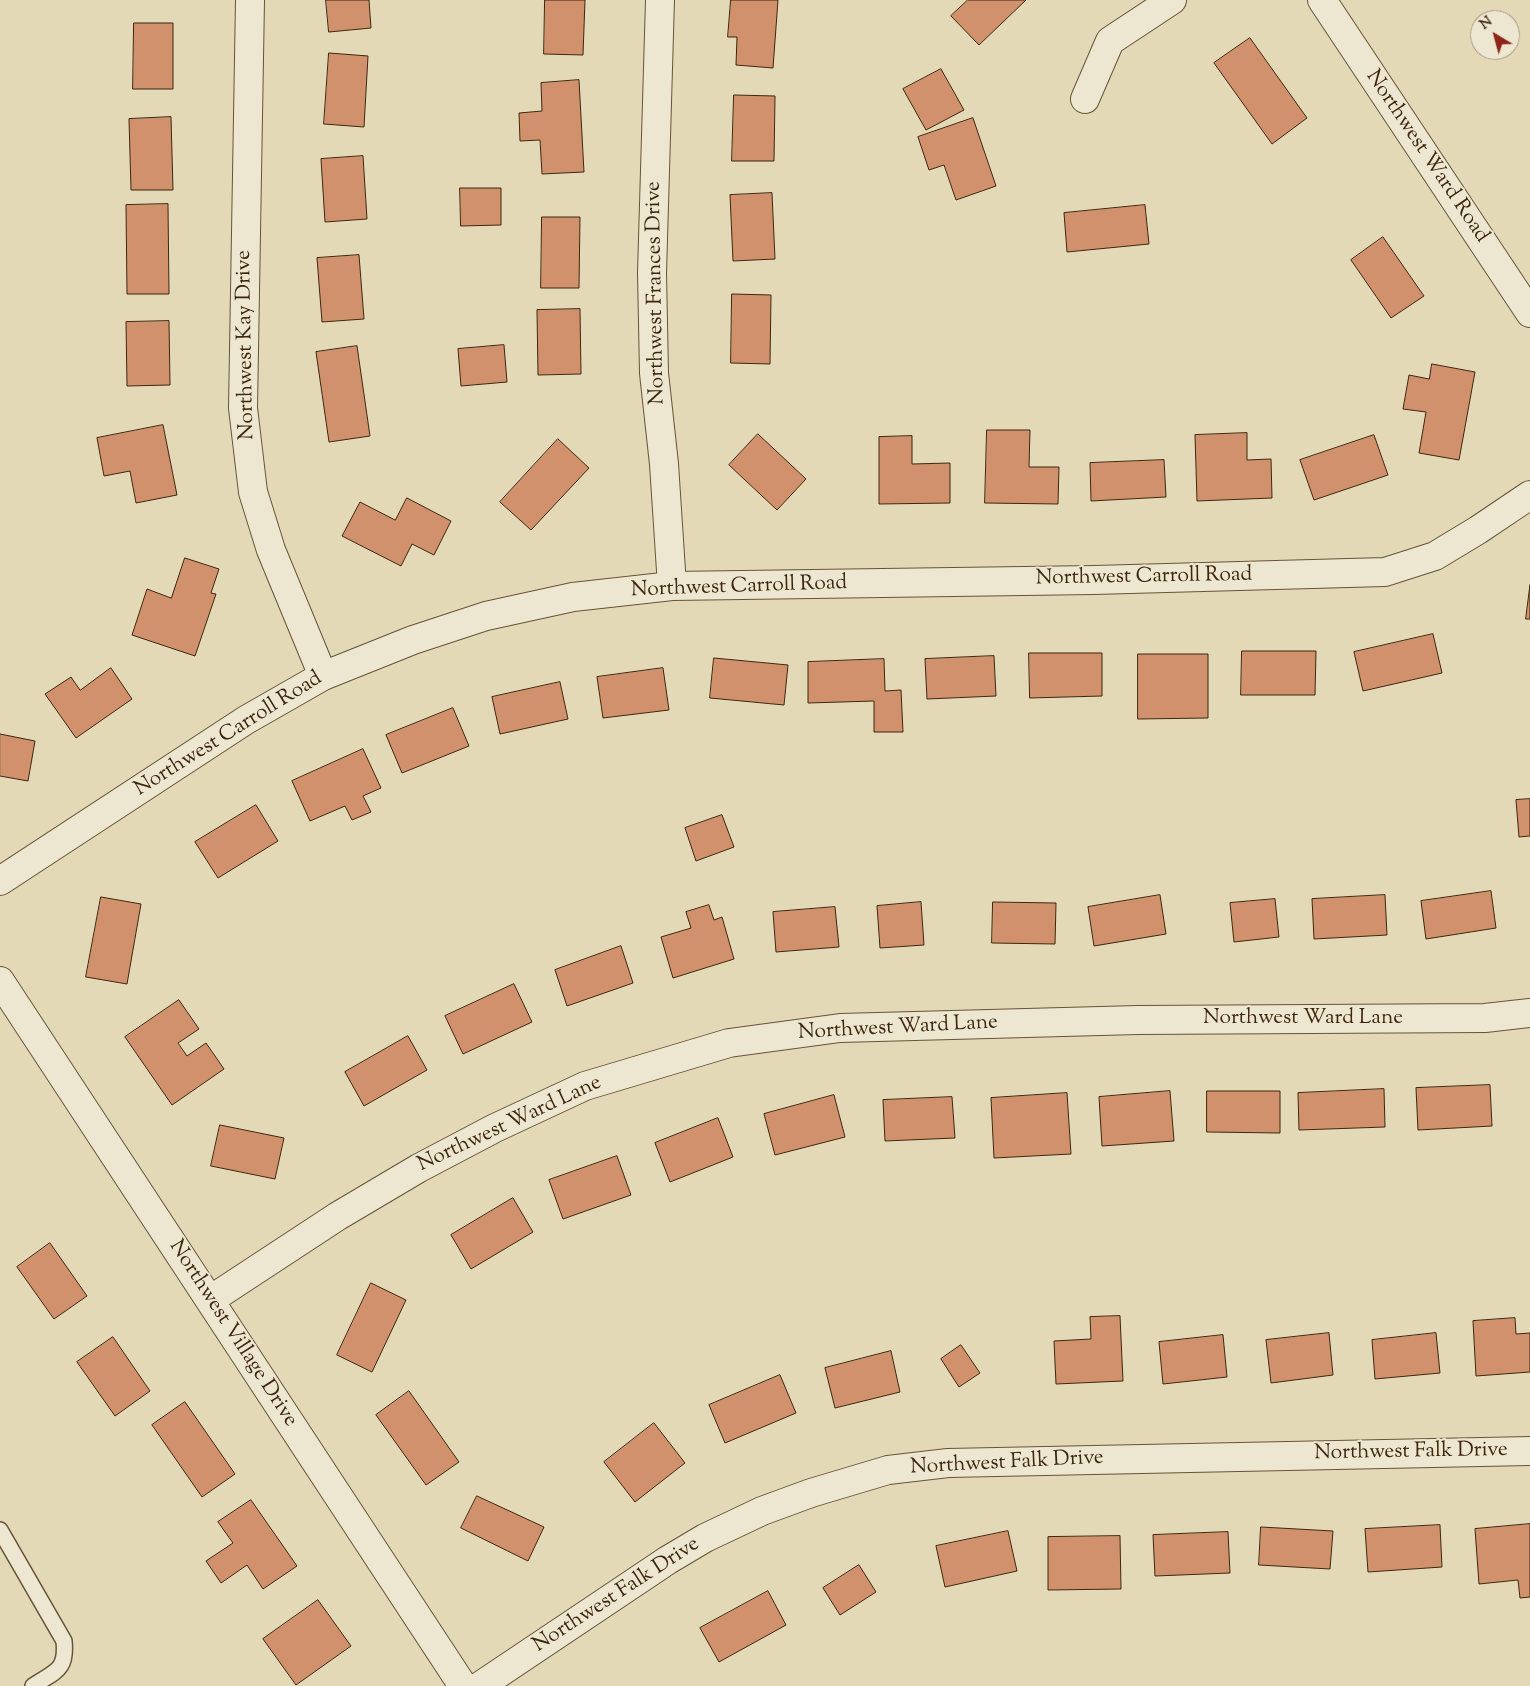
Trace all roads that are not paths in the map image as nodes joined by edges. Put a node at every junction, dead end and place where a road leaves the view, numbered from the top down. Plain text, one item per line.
1 (250, 0) edge
2 (660, 0) edge
3 (1172, 0) edge
4 (1322, 0) edge
5 (1085, 99) dead end
6 (1530, 313) edge
7 (1530, 495) edge
8 (672, 586) junction
9 (323, 676) junction
10 (0, 881) edge
11 (0, 981) edge
12 (1530, 1013) edge
13 (210, 1300) junction
14 (1530, 1451) edge
15 (0, 1530) edge
16 (33, 1686) edge
17 (463, 1686) edge
18 (480, 1686) edge

1 - 9 street, Northwest Kay Drive
2 - 8 street, Northwest Frances Drive
3 - 5 street
4 - 6 street, Northwest Ward Road
7 - 8 street, Northwest Carroll Road
8 - 9 street, Northwest Carroll Road
9 - 10 street, Northwest Carroll Road
11 - 13 street, Northwest Village Drive
12 - 13 street, Northwest Ward Lane
13 - 17 street, Northwest Village Drive
14 - 18 street, Northwest Falk Drive
15 - 16 lane

